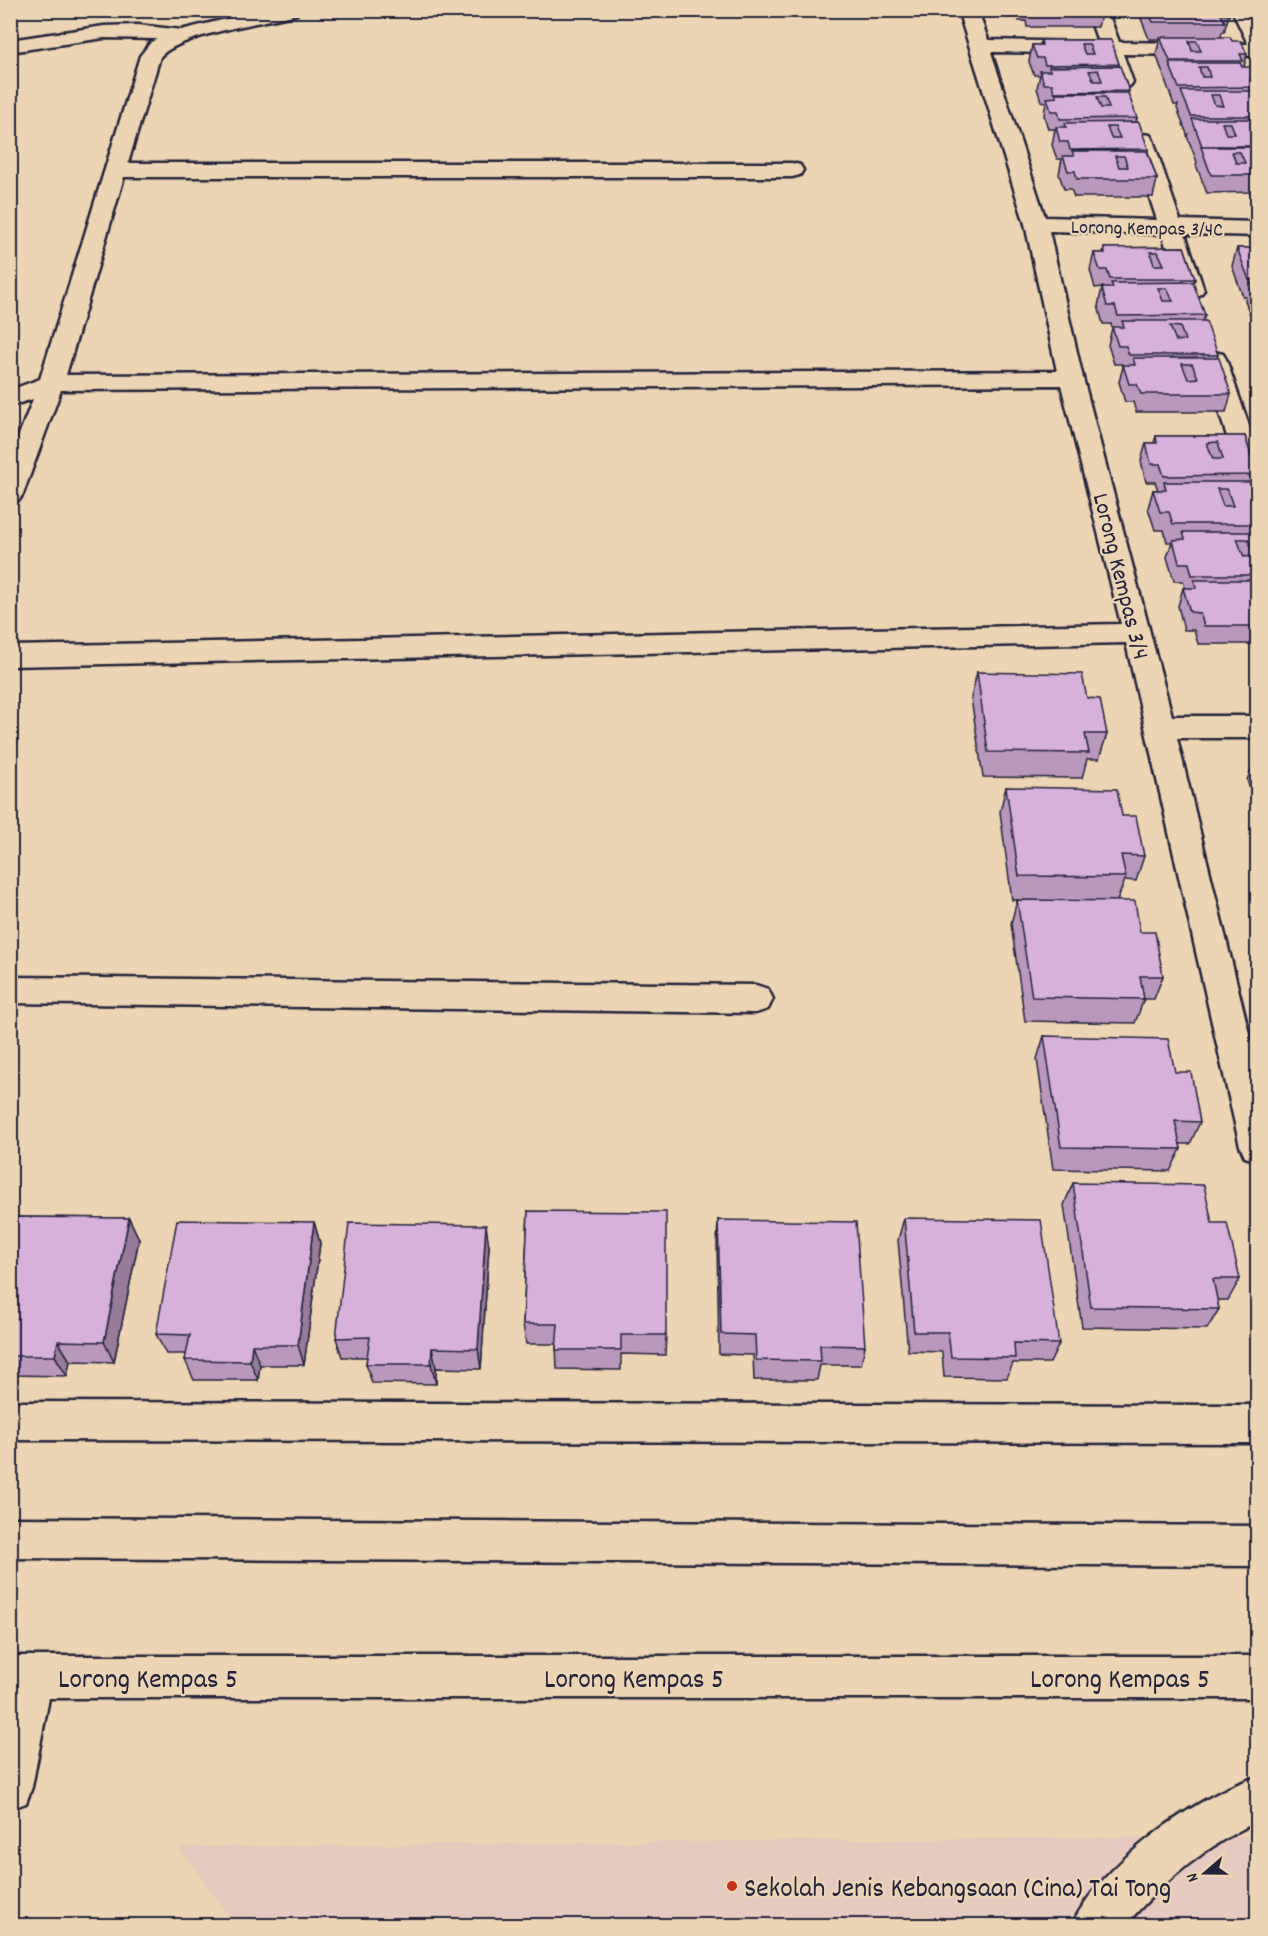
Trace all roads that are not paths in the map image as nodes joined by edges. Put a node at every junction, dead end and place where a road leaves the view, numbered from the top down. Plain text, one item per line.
1 (290, 10) edge
2 (968, 10) edge
3 (1097, 10) edge
4 (1242, 10) edge
5 (181, 36) junction
6 (1257, 44) edge
7 (10, 46) edge
8 (980, 46) junction
9 (1111, 47) junction
10 (1257, 50) edge
11 (1130, 104) edge
12 (1138, 126) edge
13 (116, 170) junction
14 (792, 170) dead end
15 (1036, 224) junction
16 (1172, 228) junction
17 (1257, 229) edge
18 (1071, 378) junction
19 (51, 383) junction
20 (10, 399) edge
21 (1257, 492) edge
22 (10, 494) edge
23 (1138, 633) junction
24 (10, 656) edge
25 (1159, 727) junction
26 (1257, 727) edge
27 (10, 990) edge
28 (756, 999) dead end
29 (1245, 1034) edge
30 (1257, 1146) edge
31 (10, 1421) edge
32 (1257, 1424) edge
33 (10, 1538) edge
34 (1257, 1545) edge
35 (21, 1677) edge
36 (1257, 1677) edge
37 (10, 1787) edge
38 (1257, 1800) edge
39 (1095, 1926) edge

1 - 5 street
2 - 8 street, Lorong Kempas 3/4
3 - 9 street
4 - 6 street
5 - 7 street
5 - 13 street
8 - 9 street
8 - 15 street, Lorong Kempas 3/4
9 - 10 street
9 - 11 street
12 - 16 street
13 - 14 street
13 - 19 street
15 - 16 street, Lorong Kempas 3/4C
15 - 18 street, Lorong Kempas 3/4
16 - 17 street, Lorong Kempas 3/4C
16 - 21 street
18 - 19 street
18 - 23 street, Lorong Kempas 3/4
19 - 20 street
19 - 22 street
23 - 24 street
23 - 25 street, Lorong Kempas 3/4
25 - 26 street
25 - 29 street, Lorong Kempas 3/4
27 - 28 street
29 - 30 street, Lorong Kempas 3/4
31 - 32 street
33 - 34 street
35 - 36 street, Lorong Kempas 5
35 - 37 street
38 - 39 street

